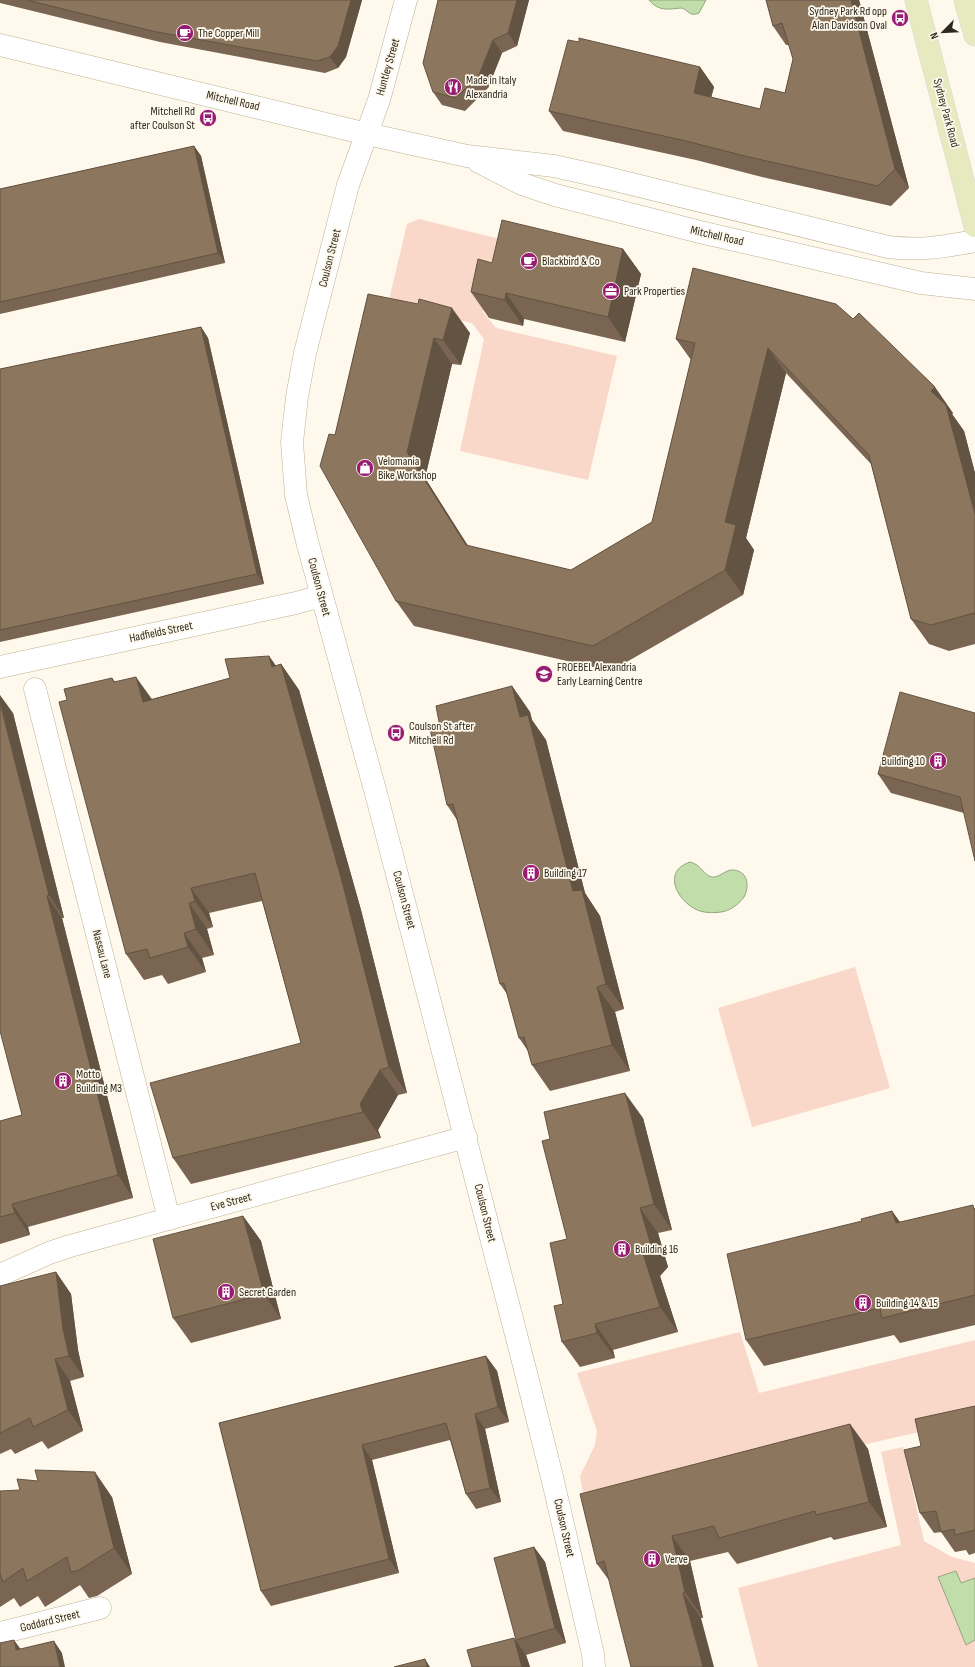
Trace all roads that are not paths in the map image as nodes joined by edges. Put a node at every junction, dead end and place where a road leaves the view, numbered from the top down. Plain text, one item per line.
1 (406, 0) edge
2 (916, 0) edge
3 (965, 0) edge
4 (975, 35) edge
5 (0, 45) edge
6 (367, 134) junction
7 (467, 156) junction
8 (975, 226) edge
9 (975, 241) edge
10 (975, 289) edge
11 (321, 596) junction
12 (0, 666) edge
13 (35, 689) dead end
14 (466, 1137) junction
15 (169, 1219) junction
16 (0, 1276) edge
17 (100, 1608) dead end
18 (0, 1633) edge
19 (594, 1667) edge

1 - 6 street, Huntley Street
2 - 8 main road, Sydney Park Road
3 - 4 main road
5 - 6 street, Mitchell Road
6 - 7 street, Mitchell Road
6 - 11 street, Coulson Street
7 - 9 street, Mitchell Road
7 - 10 street, Mitchell Road
11 - 12 street, Hadfields Street
11 - 14 street, Coulson Street
13 - 15 street, Nassau Lane
14 - 15 street, Eve Street
14 - 19 street, Coulson Street
15 - 16 street, Eve Street
17 - 18 street, Goddard Street

